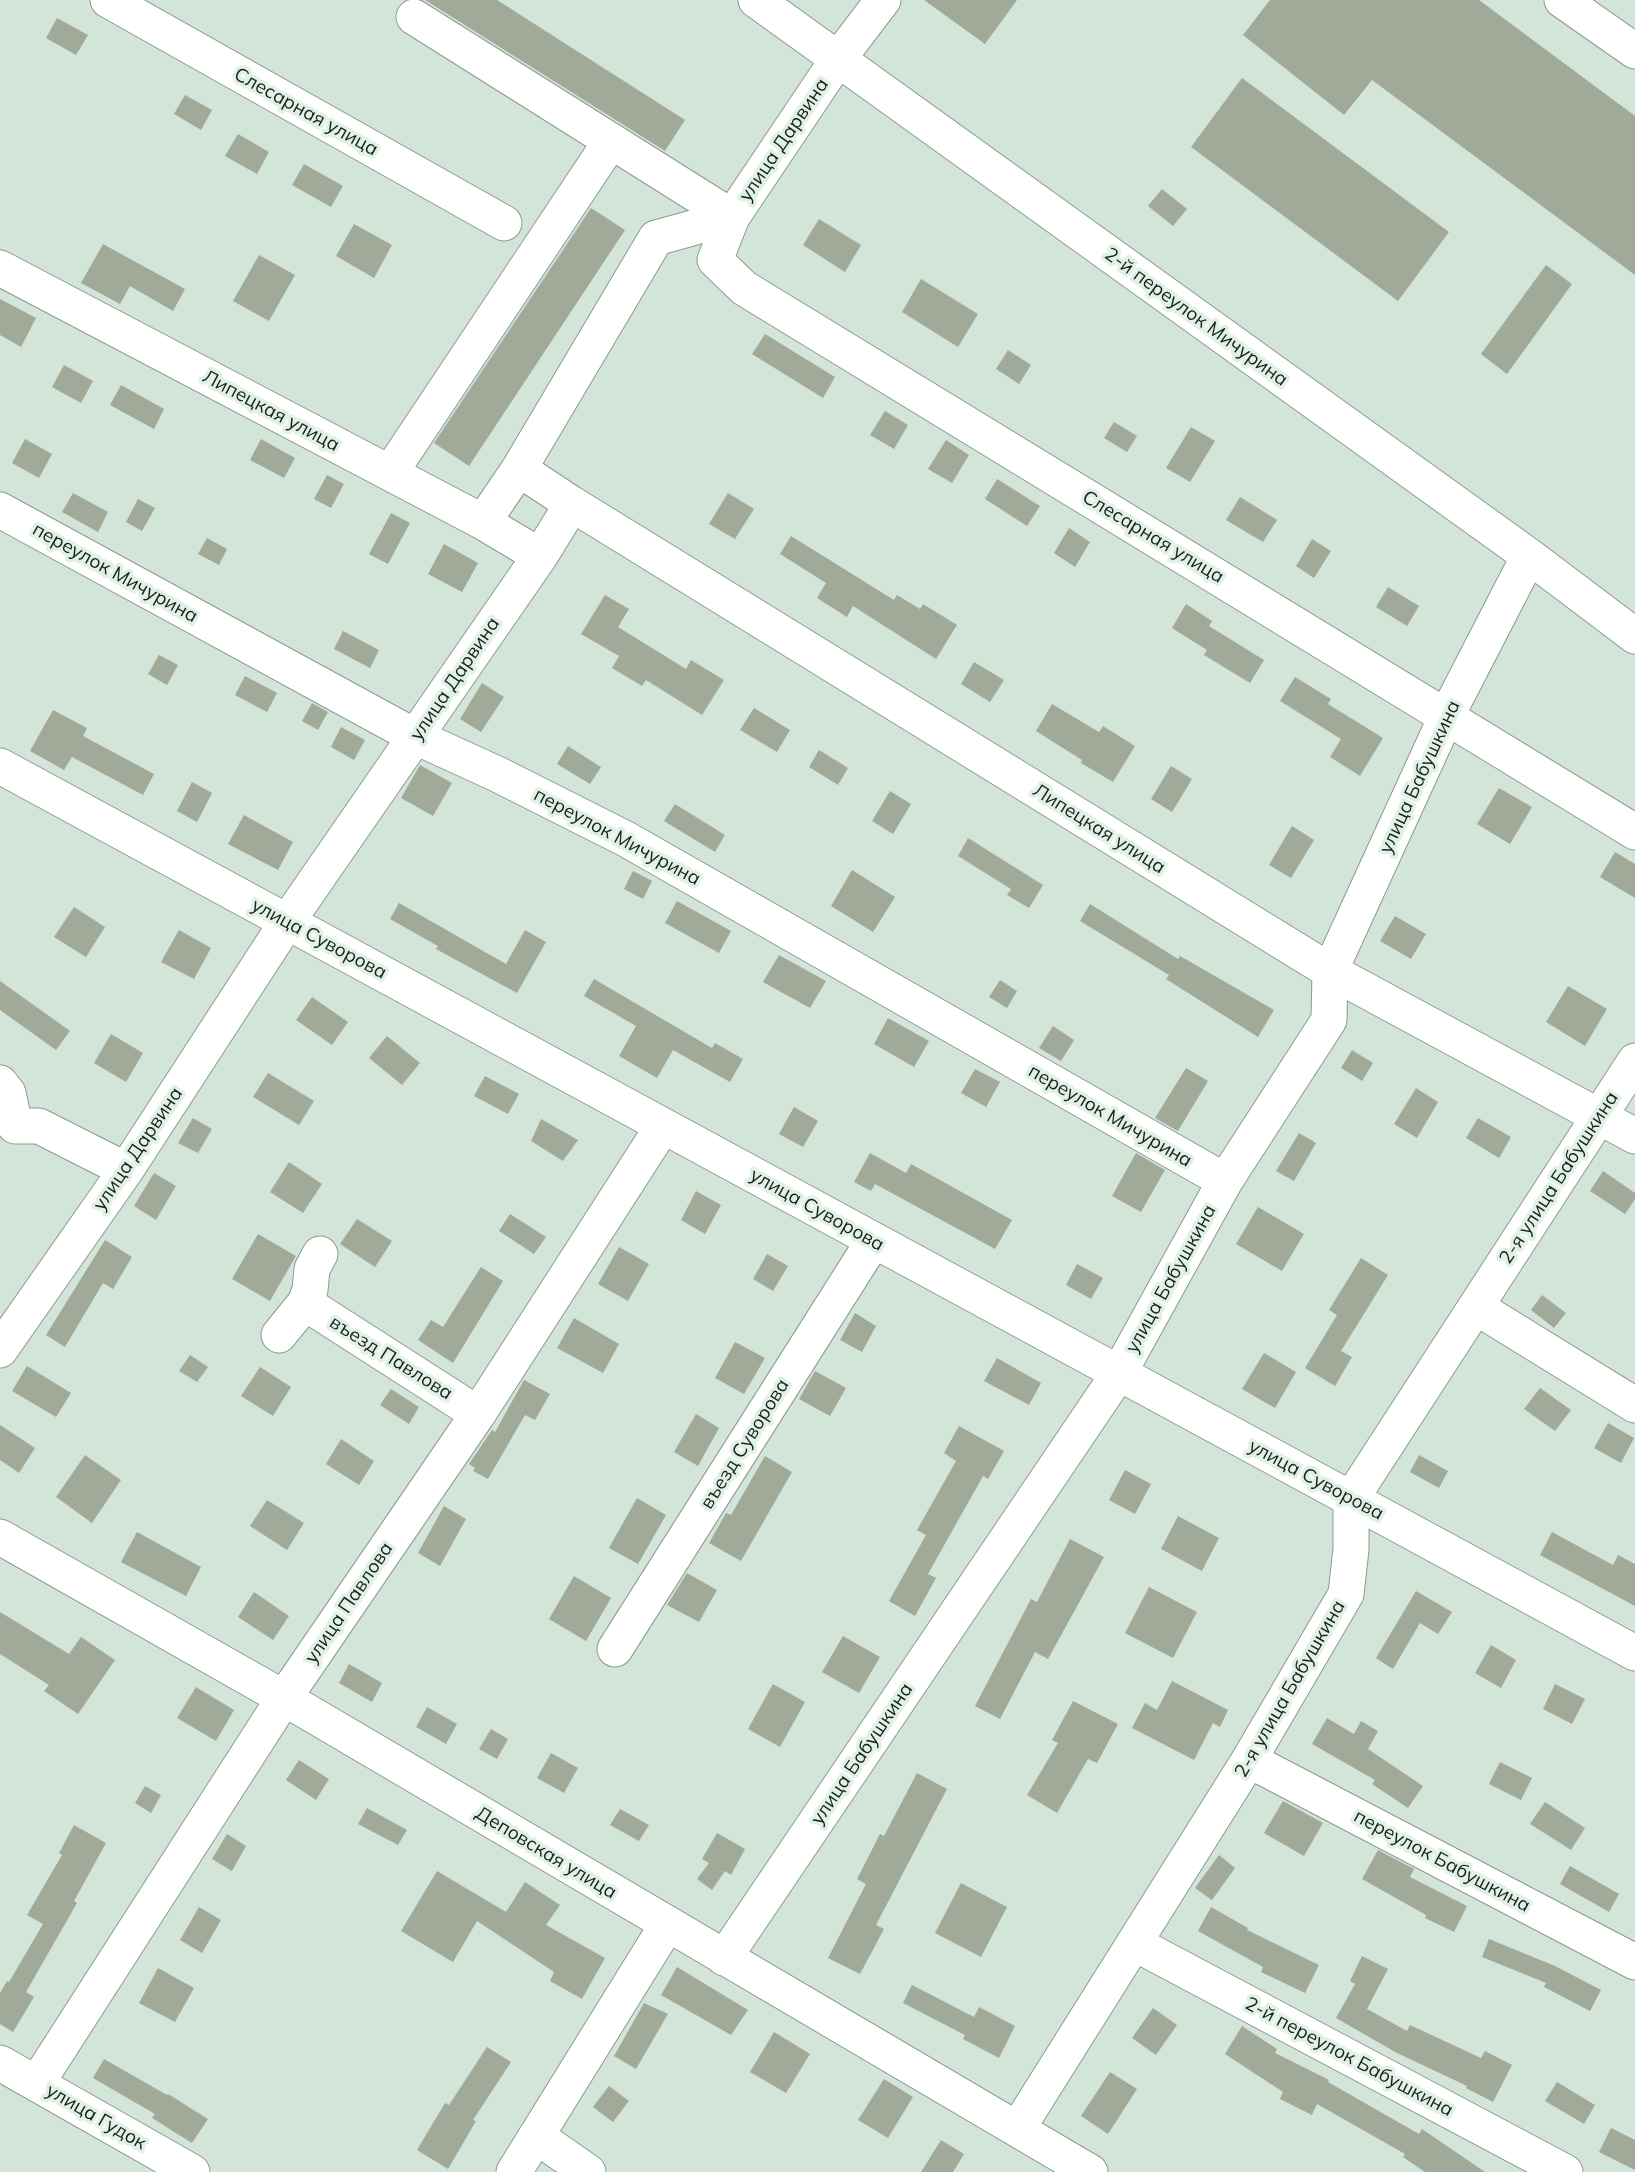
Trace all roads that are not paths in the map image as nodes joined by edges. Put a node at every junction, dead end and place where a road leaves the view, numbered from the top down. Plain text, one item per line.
1 (108, 0) edge
2 (756, 0) edge
3 (883, 0) edge
4 (1562, 0) edge
5 (414, 17) dead end
6 (1635, 51) edge
7 (838, 60) junction
8 (611, 141) junction
9 (732, 217) junction
10 (503, 223) dead end
11 (0, 268) edge
12 (519, 468) junction
13 (390, 473) junction
14 (572, 504) junction
15 (0, 510) edge
16 (483, 522) junction
17 (540, 556) junction
18 (1529, 556) junction
19 (1635, 636) edge
20 (1447, 715) junction
21 (416, 737) junction
22 (0, 766) edge
23 (1635, 832) edge
24 (287, 922) junction
25 (1330, 971) junction
26 (1635, 1061) edge
27 (0, 1083) edge
28 (1599, 1116) junction
29 (663, 1126) junction
30 (1635, 1136) edge
31 (7, 1137) edge
32 (125, 1170) junction
33 (1225, 1181) junction
34 (874, 1240) junction
35 (320, 1254) dead end
36 (305, 1303) junction
37 (1476, 1307) junction
38 (279, 1335) dead end
39 (0, 1350) edge
40 (1119, 1373) junction
41 (1635, 1405) edge
42 (478, 1413) junction
43 (1351, 1499) junction
44 (0, 1537) edge
45 (615, 1648) dead end
46 (1635, 1653) edge
47 (284, 1698) junction
48 (1249, 1760) junction
49 (667, 1925) junction
50 (1134, 1943) junction
51 (724, 1958) junction
52 (1635, 1962) edge
53 (0, 2063) edge
54 (37, 2082) junction
55 (1018, 2128) junction
56 (536, 2136) junction
57 (192, 2172) edge
58 (514, 2172) edge
59 (587, 2172) edge
60 (1090, 2172) edge
61 (1565, 2172) edge

1 - 10 street, Слесарная улица
2 - 7 street, 2-й переулок Мичурина
3 - 7 street, улица Дарвина
4 - 6 street
5 - 8 street
7 - 9 street, улица Дарвина
7 - 18 street, 2-й переулок Мичурина
8 - 9 street
8 - 13 street
9 - 12 street, улица Дарвина
9 - 20 street, Слесарная улица
11 - 13 street, Липецкая улица
12 - 14 street
12 - 16 street, улица Дарвина
13 - 16 street, Липецкая улица
14 - 17 street, улица Дарвина
14 - 25 street, Липецкая улица
15 - 21 street, переулок Мичурина
16 - 17 street, Липецкая улица
17 - 21 street, улица Дарвина
18 - 19 street, 2-й переулок Мичурина
18 - 20 street, улица Бабушкина
20 - 23 street, Слесарная улица
20 - 25 street, улица Бабушкина
21 - 24 street, улица Дарвина
21 - 33 street, переулок Мичурина
22 - 24 street, улица Суворова
24 - 29 street, улица Суворова
24 - 32 street, улица Дарвина
25 - 28 street, Липецкая улица
25 - 33 street, улица Бабушкина
26 - 28 street, 2-я улица Бабушкина
27 - 31 street
28 - 30 street, Липецкая улица
28 - 37 street, 2-я улица Бабушкина
29 - 34 street, улица Суворова
29 - 42 street, улица Павлова
31 - 32 street
32 - 39 street, улица Дарвина
33 - 40 street, улица Бабушкина
34 - 40 street, улица Суворова
34 - 45 street, въезд Суворова
35 - 36 street
36 - 38 street
36 - 42 street, въезд Павлова
37 - 41 street
37 - 43 street, 2-я улица Бабушкина
40 - 43 street, улица Суворова
40 - 51 street, улица Бабушкина
42 - 47 street, улица Павлова
43 - 46 street, улица Суворова
43 - 48 street, 2-я улица Бабушкина
44 - 47 street, Деповская улица
47 - 49 street, Деповская улица
47 - 54 street, улица Павлова
48 - 50 street, 2-я улица Бабушкина
48 - 52 street, переулок Бабушкина
49 - 51 street, Деповская улица
49 - 56 street
50 - 55 street, 2-я улица Бабушкина
50 - 61 street, 2-й переулок Бабушкина
51 - 55 street, Деповская улица
53 - 54 street, улица Гудок
54 - 57 street, улица Гудок
55 - 60 street, Деповская улица
56 - 58 street
56 - 59 street

